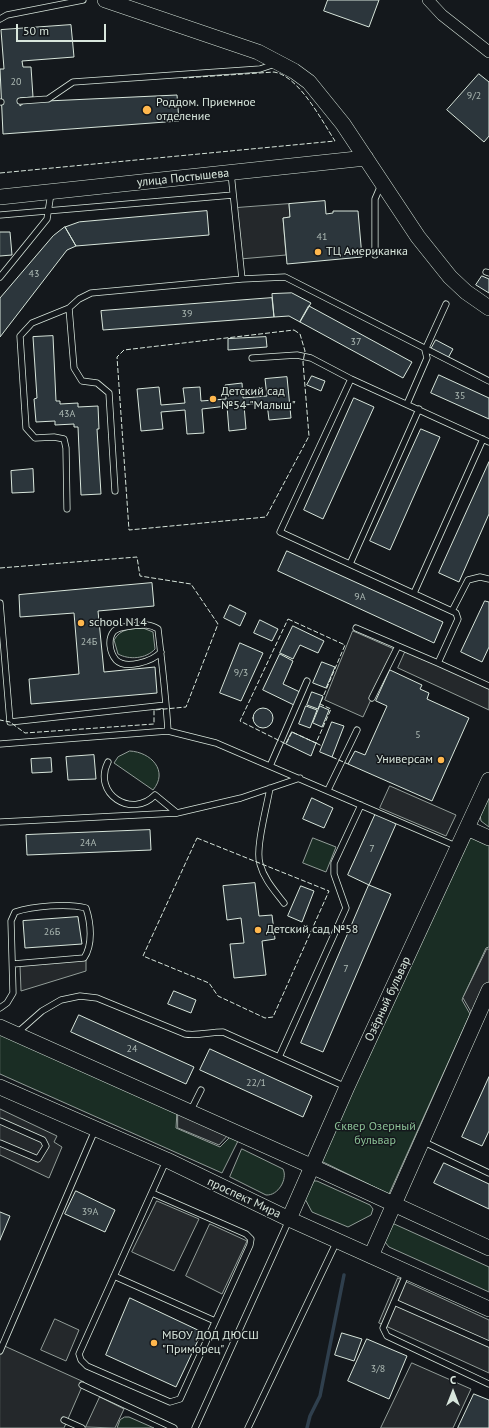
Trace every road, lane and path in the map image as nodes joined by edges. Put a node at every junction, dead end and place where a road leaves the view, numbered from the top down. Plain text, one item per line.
1 (84, 0) edge
2 (105, 0) edge
3 (428, 0) edge
4 (0, 19) edge
5 (489, 52) edge
6 (279, 62) junction
7 (20, 101) dead end
8 (366, 158) junction
9 (231, 172) junction
10 (382, 183) junction
11 (52, 192) junction
12 (234, 195) junction
13 (0, 197) edge
14 (50, 211) junction
15 (0, 215) edge
16 (375, 256) dead end
17 (0, 277) edge
18 (242, 279) junction
19 (446, 304) dead end
20 (69, 308) junction
21 (489, 308) edge
22 (425, 350) junction
23 (252, 358) dead end
24 (351, 379) junction
25 (489, 381) edge
26 (407, 404) junction
27 (419, 409) junction
28 (483, 439) junction
29 (489, 442) edge
30 (115, 492) dead end
31 (67, 509) dead end
32 (350, 564) junction
33 (489, 580) edge
34 (414, 593) junction
35 (0, 603) edge
36 (452, 611) junction
37 (356, 628) dead end
38 (398, 646) junction
39 (161, 652) junction
40 (438, 663) junction
41 (307, 682) dead end
42 (489, 686) edge
43 (372, 698) dead end
44 (166, 705) junction
45 (357, 730) dead end
46 (168, 731) junction
47 (0, 744) edge
48 (108, 762) dead end
49 (270, 766) junction
50 (300, 778) junction
51 (489, 780) edge
52 (270, 788) junction
53 (328, 790) junction
54 (361, 805) junction
55 (177, 813) junction
56 (0, 822) edge
57 (467, 828) junction
58 (489, 838) edge
59 (458, 847) junction
60 (284, 903) dead end
61 (13, 964) junction
62 (489, 990) edge
63 (0, 1008) edge
64 (0, 1027) edge
65 (16, 1034) junction
66 (279, 1057) junction
67 (0, 1087) edge
68 (346, 1087) junction
69 (201, 1090) dead end
70 (190, 1112) junction
71 (0, 1121) edge
72 (96, 1130) junction
73 (422, 1141) junction
74 (0, 1143) edge
75 (167, 1160) junction
76 (311, 1166) junction
77 (489, 1173) edge
78 (152, 1193) junction
79 (394, 1205) junction
80 (289, 1219) junction
81 (337, 1241) junction
82 (489, 1248) edge
83 (371, 1256) junction
84 (407, 1272) junction
85 (114, 1276) junction
86 (394, 1302) junction
87 (489, 1309) edge
88 (215, 1321) junction
89 (489, 1344) edge
90 (0, 1351) edge
91 (489, 1384) edge
92 (82, 1385) dead end
93 (64, 1420) dead end
94 (82, 1428) edge
95 (174, 1428) edge
96 (195, 1428) edge
97 (248, 1428) edge

1 - 4 lane
2 - 6 street
3 - 5 street
6 - 7 lane
6 - 8 street
8 - 9 street, улица Постышева
8 - 10 street
9 - 11 street, улица Постышева
9 - 12 lane
10 - 16 lane
10 - 21 street
11 - 13 street, улица Постышева
11 - 14 lane
12 - 14 lane
12 - 18 lane
14 - 15 lane
14 - 17 lane
18 - 20 lane
18 - 22 lane
19 - 22 lane
20 - 30 lane
20 - 31 lane
22 - 25 lane
22 - 26 lane
23 - 24 lane
24 - 26 lane
24 - 32 lane
26 - 27 lane
27 - 28 lane
27 - 32 lane
28 - 29 lane
28 - 34 lane
32 - 34 lane
33 - 36 lane
34 - 36 lane
35 - 44 lane
36 - 40 lane
37 - 38 lane
38 - 40 lane
38 - 43 lane
39 - 39 lane
39 - 44 lane
40 - 42 lane
41 - 49 lane
44 - 46 lane
45 - 53 lane
46 - 47 lane
46 - 49 lane
48 - 55 lane
49 - 50 lane
50 - 52 lane
50 - 53 lane
51 - 57 street, Озёрный бульвар
52 - 55 lane
52 - 60 lane
53 - 54 lane
54 - 59 lane
54 - 66 lane
55 - 56 lane
57 - 58 street
57 - 59 street, Озёрный бульвар
59 - 68 street, Озёрный бульвар
61 - 61 lane
61 - 63 lane
62 - 73 street
64 - 65 street
65 - 66 lane
65 - 70 street
66 - 68 lane
67 - 72 street, проспект Мира
68 - 76 street, Озёрный бульвар
69 - 70 lane
70 - 76 street
71 - 74 lane
72 - 75 street, проспект Мира
72 - 90 lane
73 - 77 lane
73 - 79 street
75 - 78 lane
75 - 80 street, проспект Мира
76 - 79 street
76 - 80 street, Озёрный бульвар
78 - 85 lane
78 - 88 lane
79 - 82 street
79 - 83 street
80 - 81 street, проспект Мира
80 - 96 lane
81 - 83 street, проспект Мира
81 - 97 lane
83 - 84 street, проспект Мира
84 - 86 lane
84 - 87 street, проспект Мира
85 - 88 lane
85 - 88 lane
86 - 89 lane
86 - 91 lane
92 - 95 lane
93 - 94 lane

